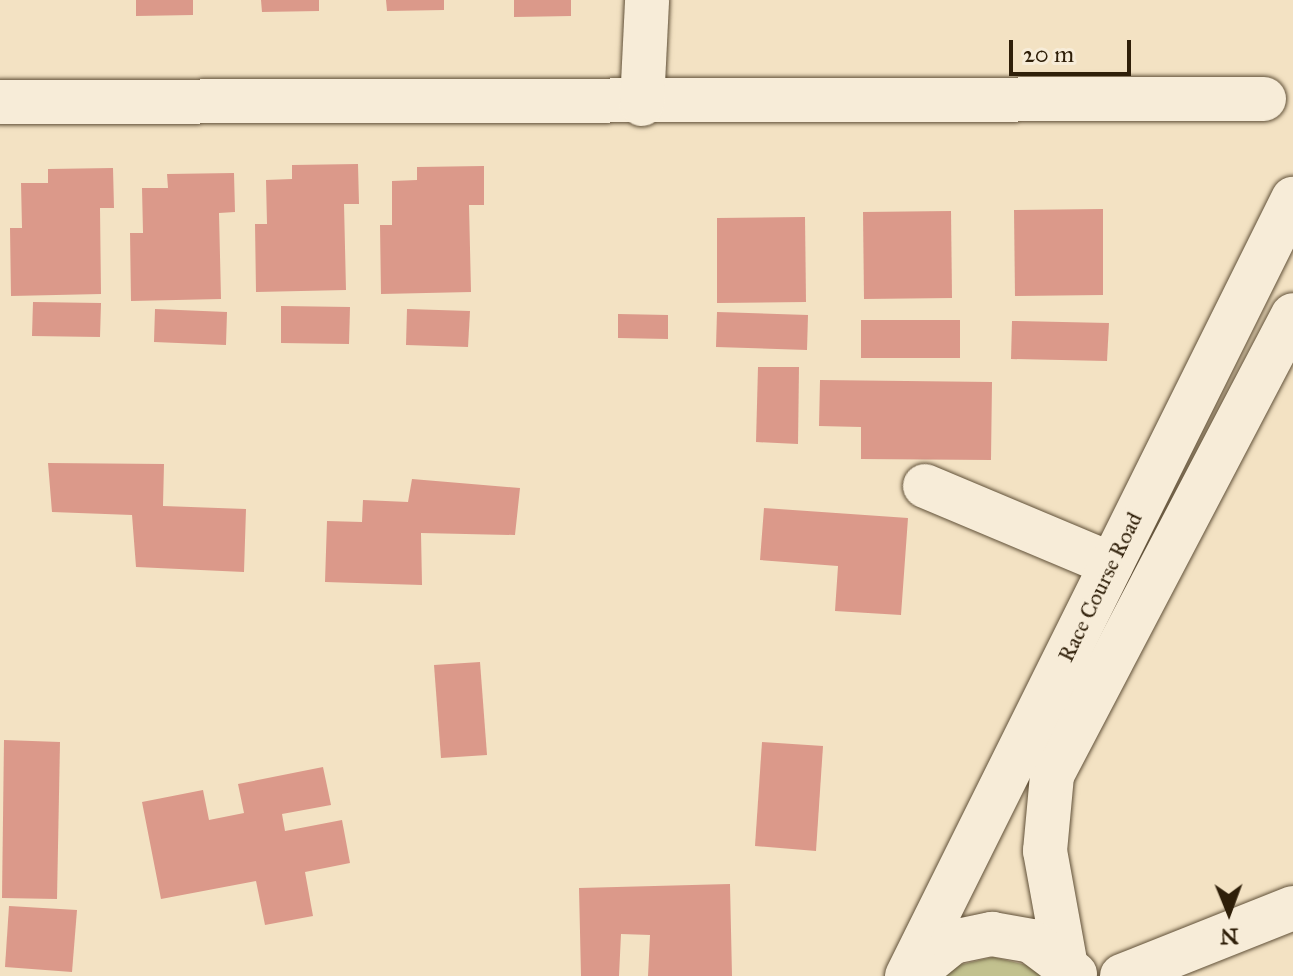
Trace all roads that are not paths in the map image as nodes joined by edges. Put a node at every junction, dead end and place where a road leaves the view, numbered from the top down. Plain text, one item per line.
1 (647, 0) edge
2 (1264, 99) dead end
3 (0, 102) edge
4 (642, 104) junction
5 (1293, 199) edge
6 (1293, 315) edge
7 (925, 486) dead end
8 (1111, 564) junction
9 (1293, 908) edge
10 (1071, 968) edge
11 (909, 976) edge
12 (1122, 976) edge

1 - 4 street
2 - 4 street
3 - 4 street
5 - 8 street, Race Course Road
6 - 10 street, Race Course Road
7 - 8 street
8 - 11 street, Race Course Road
9 - 12 street
10 - 11 street

